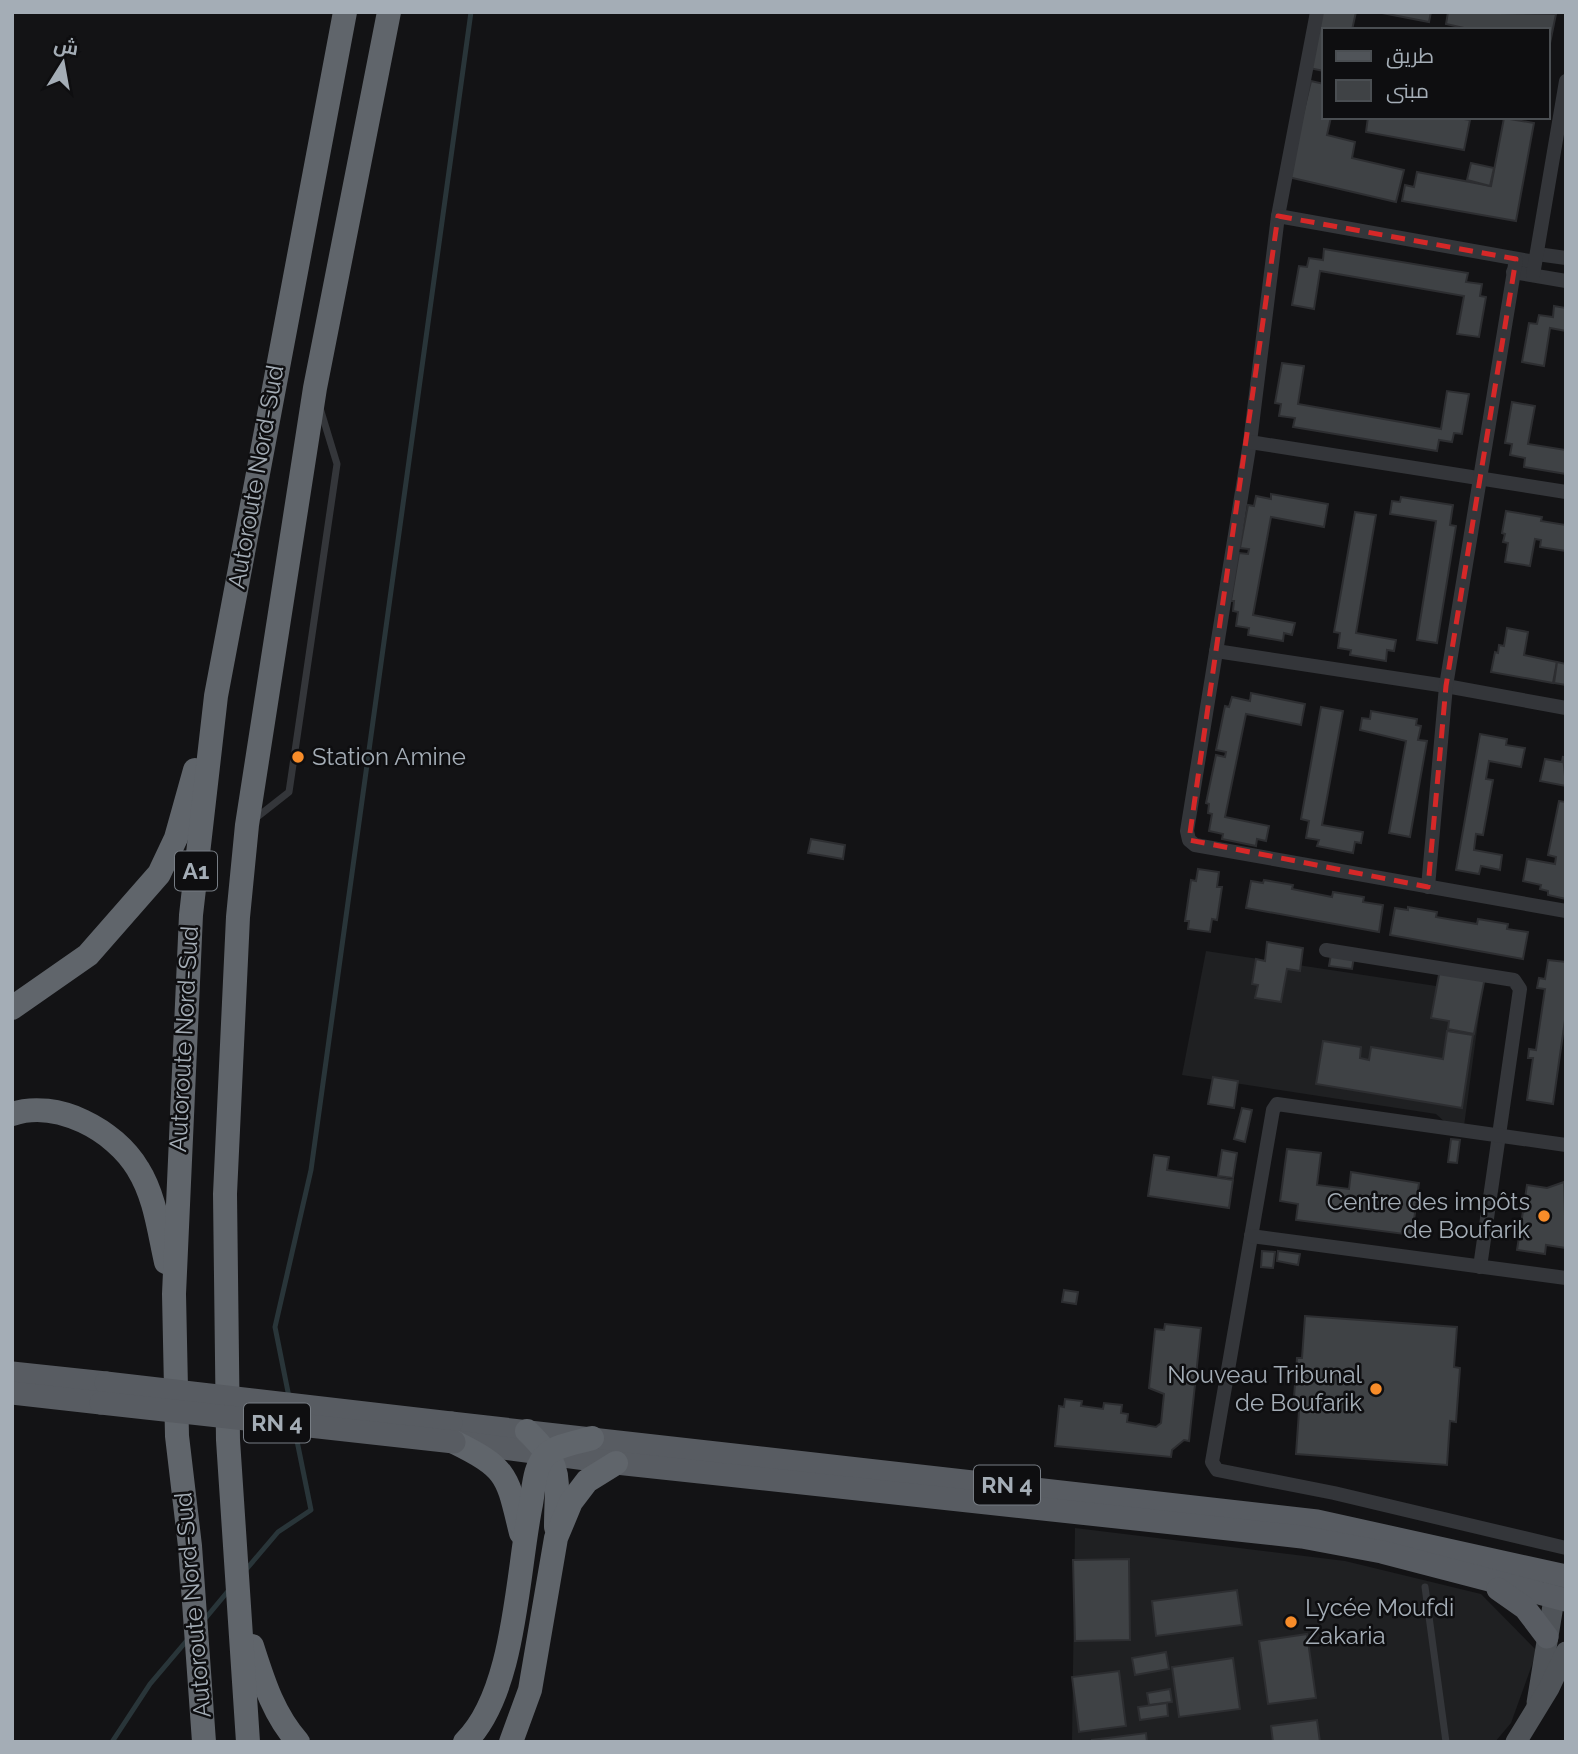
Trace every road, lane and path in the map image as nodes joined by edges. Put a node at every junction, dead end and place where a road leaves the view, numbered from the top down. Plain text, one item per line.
1 (345, 12) edge
2 (389, 12) edge
3 (1317, 12) edge
4 (1566, 80) edge
5 (1278, 216) junction
6 (1566, 258) edge
7 (1535, 264) junction
8 (1514, 265) junction
9 (1566, 281) edge
10 (315, 388) junction
11 (1250, 442) junction
12 (1479, 479) junction
13 (1566, 492) edge
14 (1216, 651) junction
15 (1446, 686) junction
16 (216, 695) junction
17 (1566, 708) edge
18 (247, 825) junction
19 (1428, 887) junction
20 (1566, 911) edge
21 (1326, 950) dead end
22 (12, 1008) edge
23 (12, 1114) edge
24 (1500, 1134) junction
25 (1566, 1144) edge
26 (1251, 1236) junction
27 (1480, 1267) junction
28 (1566, 1278) edge
29 (174, 1294) junction
30 (12, 1373) edge
31 (12, 1393) edge
32 (104, 1393) junction
33 (527, 1431) junction
34 (453, 1432) junction
35 (592, 1438) junction
36 (549, 1452) junction
37 (616, 1463) junction
38 (556, 1538) junction
39 (523, 1541) junction
40 (1566, 1548) edge
41 (1562, 1575) edge
42 (1477, 1577) junction
43 (1425, 1587) dead end
44 (1560, 1599) edge
45 (240, 1607) junction
46 (1547, 1637) junction
47 (1566, 1652) edge
48 (1537, 1703) junction
49 (204, 1742) edge
50 (248, 1742) edge
51 (298, 1742) edge
52 (465, 1742) edge
53 (511, 1742) edge
54 (1446, 1742) edge
55 (1516, 1742) edge

1 - 16 highway, Autoroute Nord-Sud / A1
2 - 10 highway, Autoroute Nord-Sud / A1
3 - 5 street
4 - 7 street
5 - 8 street
5 - 11 street
6 - 7 street
7 - 8 street
7 - 9 street
8 - 12 street
10 - 18 highway, Autoroute Nord-Sud / A1
10 - 18 lane
11 - 12 street
11 - 14 street
12 - 13 street
12 - 15 street
14 - 15 street
14 - 19 street
15 - 17 street
15 - 19 street
16 - 22 highway
16 - 29 highway, Autoroute Nord-Sud / A1
18 - 45 highway, Autoroute Nord-Sud / A1
19 - 20 street
21 - 24 street
23 - 29 highway
24 - 25 street
24 - 26 street
24 - 27 street
26 - 27 street
26 - 40 street
27 - 28 street
29 - 49 highway, Autoroute Nord-Sud / A1
30 - 32 highway, RN 4
31 - 32 highway, RN 4
32 - 34 highway, RN 4, bridge
33 - 34 highway, RN 4
33 - 35 highway, RN 4
33 - 36 highway
34 - 36 highway, RN 4
34 - 39 highway
35 - 36 highway
35 - 41 highway, RN 4
36 - 37 highway, RN 4
36 - 38 highway
36 - 39 highway
37 - 38 highway
37 - 42 highway, RN 4
38 - 53 highway
39 - 52 highway
41 - 44 main road
42 - 44 highway, RN 4
42 - 46 highway
43 - 54 lane
44 - 46 main road
45 - 50 highway, Autoroute Nord-Sud / A1
45 - 51 highway
46 - 48 main road
47 - 48 main road
48 - 55 main road

